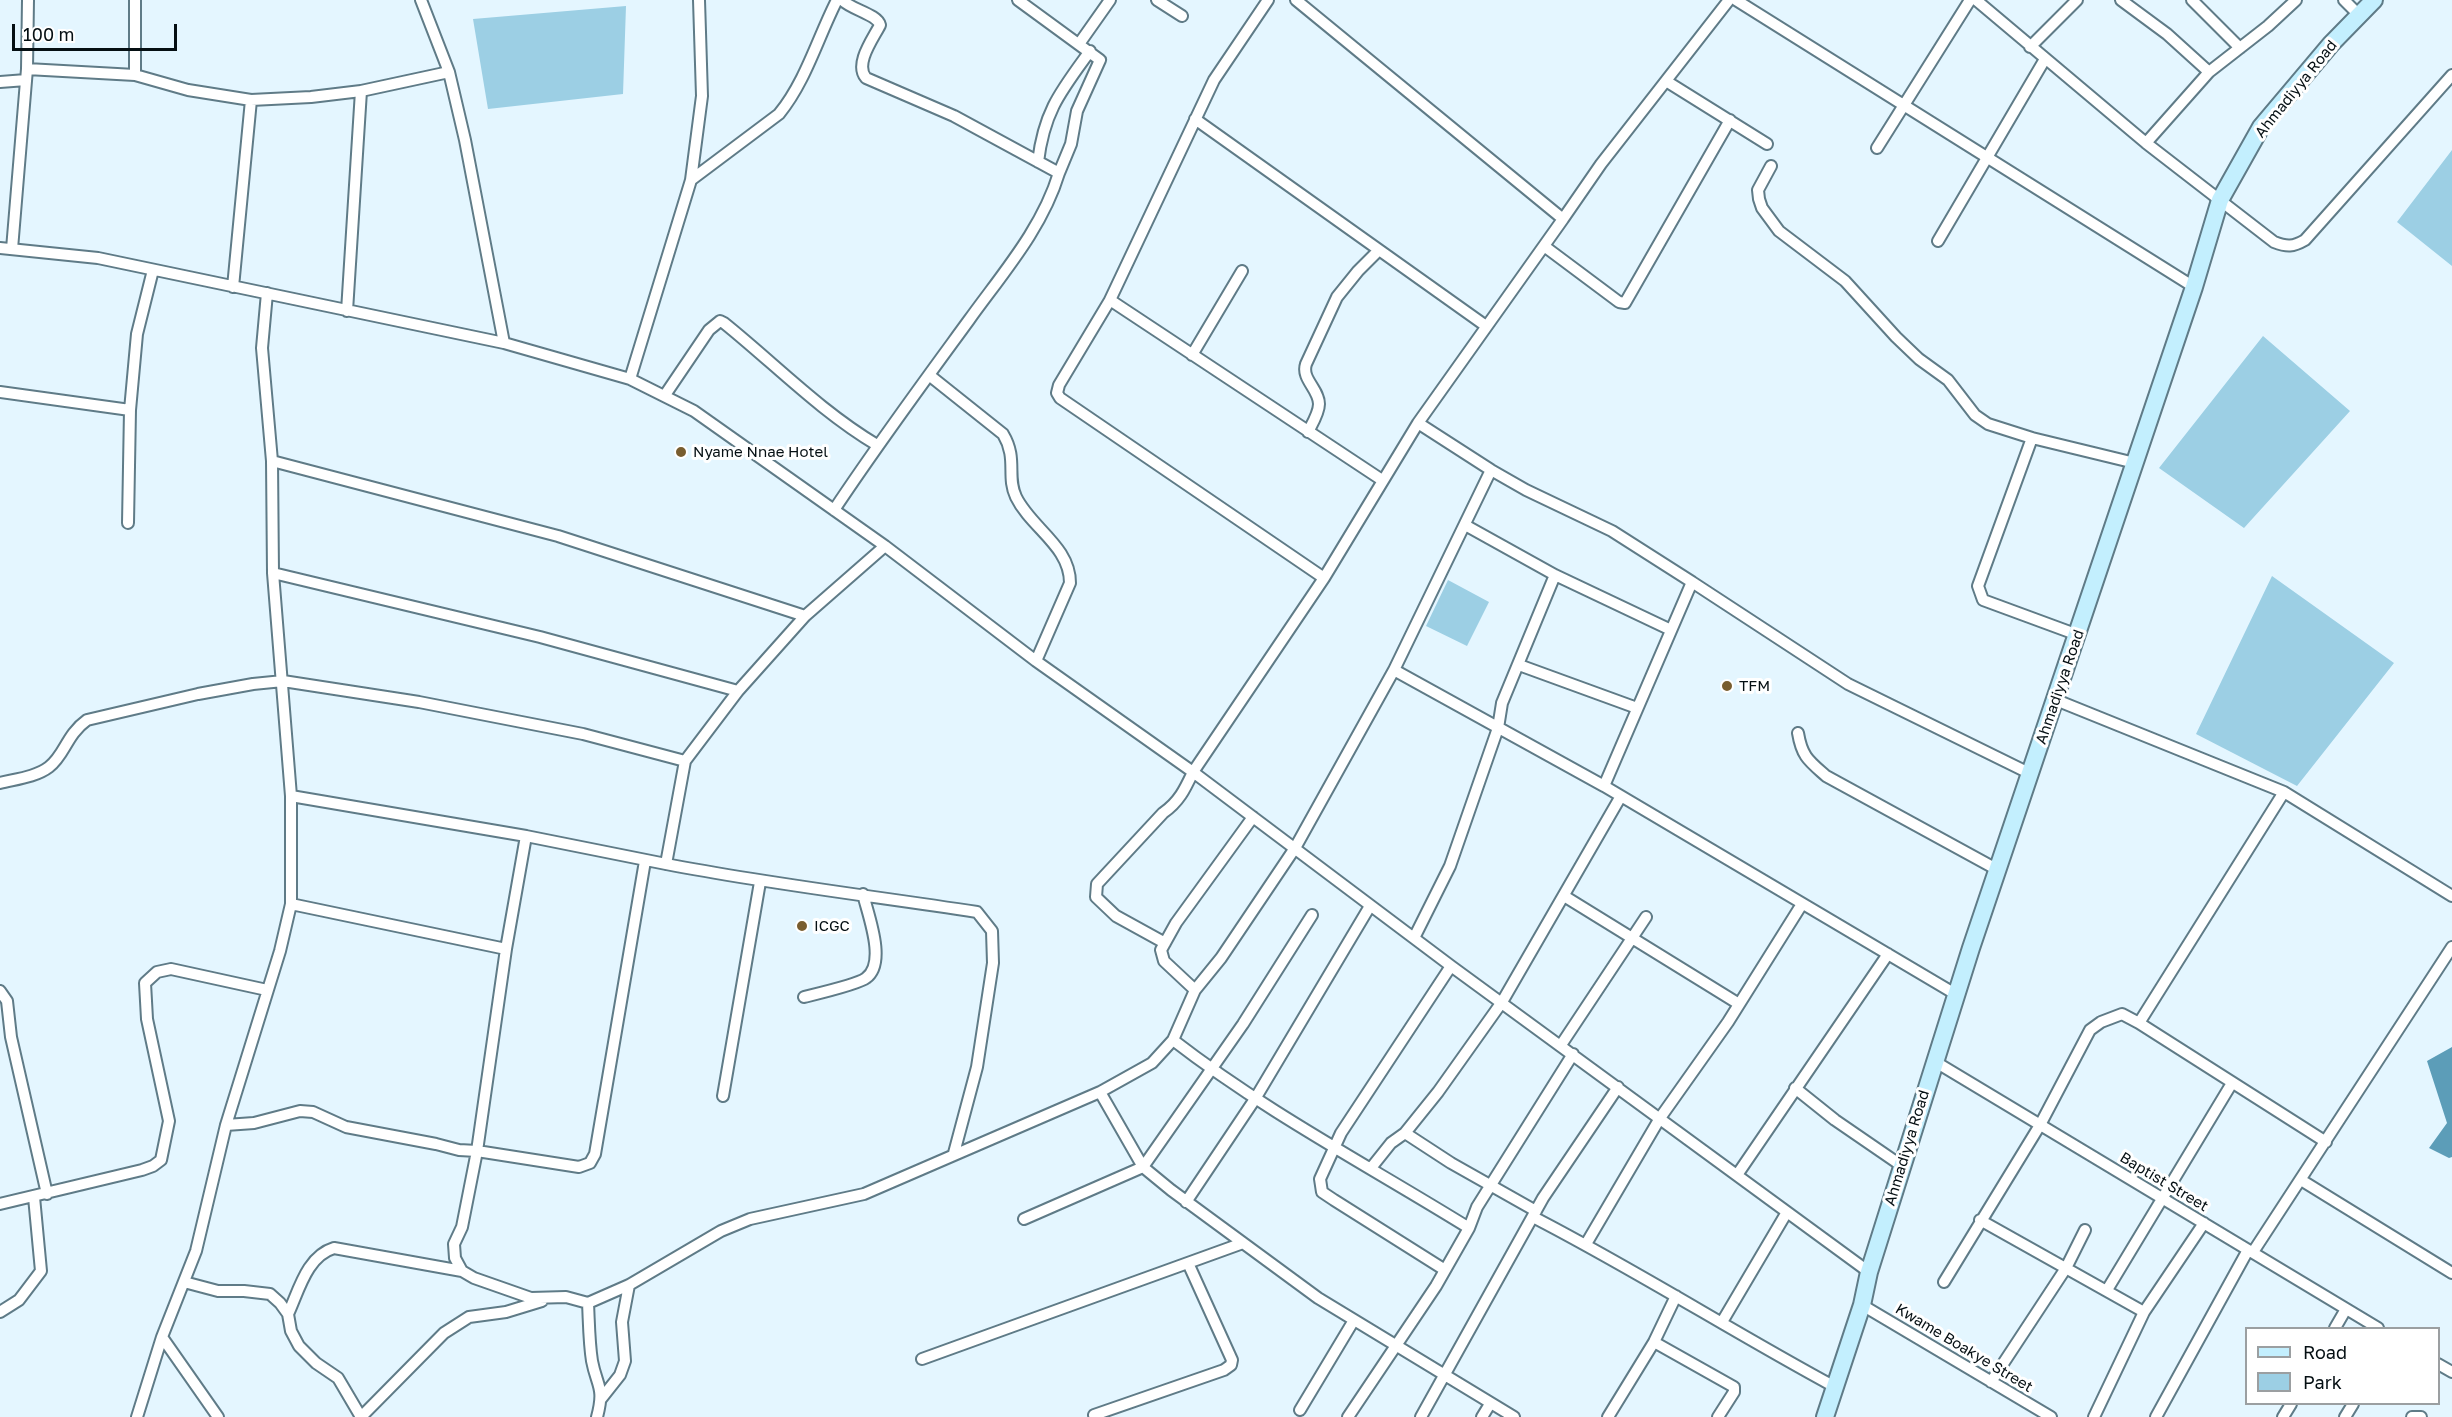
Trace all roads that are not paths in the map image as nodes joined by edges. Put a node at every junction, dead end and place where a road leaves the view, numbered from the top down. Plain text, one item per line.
1 (28, 0) edge
2 (135, 0) edge
3 (421, 0) edge
4 (699, 0) edge
5 (840, 0) edge
6 (1018, 0) edge
7 (1110, 0) edge
8 (1157, 0) edge
9 (1268, 0) edge
10 (1296, 0) edge
11 (1730, 0) edge
12 (1736, 0) edge
13 (1970, 0) edge
14 (1976, 0) edge
15 (2077, 0) edge
16 (2121, 0) edge
17 (2193, 0) edge
18 (2296, 0) edge
19 (2344, 0) edge
20 (2374, 0) edge
21 (2134, 4) edge
22 (2359, 15) junction
23 (1182, 16) dead end
24 (1079, 44) junction
25 (2030, 47) junction
26 (2240, 48) junction
27 (1090, 51) junction
28 (2045, 59) junction
29 (449, 72) junction
30 (2209, 72) junction
31 (26, 74) junction
32 (135, 75) junction
33 (2452, 75) edge
34 (0, 81) edge
35 (1666, 81) junction
36 (361, 91) junction
37 (251, 100) junction
38 (1903, 105) junction
39 (1195, 119) junction
40 (1730, 120) junction
41 (2146, 143) junction
42 (1767, 144) dead end
43 (1877, 148) dead end
44 (1987, 158) junction
45 (1038, 162) junction
46 (1771, 166) dead end
47 (1059, 173) junction
48 (691, 180) junction
49 (2220, 200) junction
50 (1563, 219) junction
51 (1938, 241) dead end
52 (1544, 246) junction
53 (0, 248) edge
54 (12, 249) junction
55 (1379, 250) junction
56 (153, 270) junction
57 (1242, 271) dead end
58 (233, 287) junction
59 (2194, 287) junction
60 (267, 293) junction
61 (1110, 300) junction
62 (347, 310) junction
63 (1486, 326) junction
64 (504, 343) junction
65 (1192, 355) junction
66 (928, 375) junction
67 (630, 379) junction
68 (0, 392) edge
69 (665, 395) junction
70 (130, 411) junction
71 (1418, 423) junction
72 (1308, 432) junction
73 (2032, 438) junction
74 (877, 445) junction
75 (272, 461) junction
76 (2135, 463) junction
77 (1491, 470) junction
78 (1382, 480) junction
79 (834, 510) junction
80 (128, 523) dead end
81 (1465, 525) junction
82 (885, 546) junction
83 (273, 573) junction
84 (1555, 575) junction
85 (1324, 578) junction
86 (1692, 582) junction
87 (805, 616) junction
88 (1671, 630) junction
89 (2078, 635) junction
90 (1036, 661) junction
91 (1519, 665) junction
92 (1394, 670) junction
93 (283, 681) junction
94 (738, 691) junction
95 (2056, 700) junction
96 (1637, 708) junction
97 (1498, 728) junction
98 (1798, 733) dead end
99 (685, 760) junction
100 (1193, 772) junction
101 (2031, 774) junction
102 (0, 783) edge
103 (1604, 786) junction
104 (2284, 792) junction
105 (291, 796) junction
106 (1621, 796) junction
107 (1253, 817) junction
108 (526, 836) junction
109 (1295, 848) junction
110 (645, 861) junction
111 (666, 864) junction
112 (1998, 870) junction
113 (760, 882) junction
114 (863, 894) junction
115 (1564, 896) junction
116 (2452, 896) edge
117 (291, 904) junction
118 (1802, 904) junction
119 (1370, 906) junction
120 (1312, 915) dead end
121 (1646, 917) dead end
122 (1413, 938) junction
123 (1632, 938) junction
124 (1165, 943) junction
125 (2452, 947) edge
126 (506, 949) junction
127 (1888, 954) junction
128 (1451, 966) junction
129 (267, 990) junction
130 (1195, 990) junction
131 (0, 991) edge
132 (1957, 995) junction
133 (804, 997) dead end
134 (1502, 1002) junction
135 (1739, 1004) junction
136 (2139, 1023) junction
137 (1173, 1040) junction
138 (1561, 1045) junction
139 (1572, 1054) junction
140 (1934, 1061) junction
141 (1212, 1068) junction
142 (2232, 1083) junction
143 (1618, 1087) junction
144 (1795, 1088) junction
145 (1100, 1092) junction
146 (723, 1096) dead end
147 (1255, 1099) junction
148 (1660, 1118) junction
149 (226, 1125) junction
150 (2040, 1125) junction
151 (1405, 1133) junction
152 (2326, 1142) junction
153 (1332, 1148) junction
154 (477, 1151) junction
155 (954, 1153) junction
156 (1902, 1166) junction
157 (1143, 1167) junction
158 (1371, 1168) junction
159 (1737, 1175) junction
160 (2301, 1180) junction
161 (1491, 1186) junction
162 (47, 1194) junction
163 (34, 1197) junction
164 (2163, 1198) junction
165 (1186, 1202) junction
166 (0, 1204) edge
167 (1787, 1212) junction
168 (1535, 1214) junction
169 (1024, 1219) dead end
170 (1980, 1220) junction
171 (2204, 1223) junction
172 (1469, 1228) junction
173 (2085, 1230) dead end
174 (1243, 1243) junction
175 (1586, 1244) junction
176 (2250, 1251) junction
177 (1188, 1263) junction
178 (2066, 1268) junction
179 (1445, 1270) junction
180 (462, 1271) junction
181 (1869, 1272) junction
182 (2452, 1273) edge
183 (184, 1282) junction
184 (1944, 1282) dead end
185 (629, 1285) junction
186 (2107, 1290) junction
187 (1676, 1296) junction
188 (556, 1297) junction
189 (588, 1303) junction
190 (1862, 1305) junction
191 (2346, 1310) junction
192 (0, 1312) edge
193 (2144, 1312) junction
194 (288, 1314) junction
195 (1354, 1320) junction
196 (1722, 1322) junction
197 (2336, 1327) edge
198 (2375, 1327) edge
199 (162, 1337) junction
200 (1654, 1342) junction
201 (1397, 1346) junction
202 (922, 1359) dead end
203 (1444, 1374) junction
204 (1991, 1382) junction
205 (1835, 1387) junction
206 (601, 1399) junction
207 (1490, 1404) junction
208 (1300, 1410) dead end
209 (1094, 1415) dead end
210 (137, 1417) edge
211 (218, 1417) edge
212 (597, 1417) edge
213 (1348, 1417) edge
214 (1421, 1417) edge
215 (1482, 1417) edge
216 (1514, 1417) edge
217 (1608, 1417) edge
218 (1718, 1417) edge
219 (1825, 1417) edge
220 (2051, 1417) edge
221 (2094, 1417) edge
222 (2156, 1417) edge
223 (2412, 1417) edge
224 (2421, 1417) edge

1 - 31 street
2 - 32 street
3 - 29 street
4 - 48 street
5 - 45 street
5 - 48 street
6 - 24 street
7 - 24 street
8 - 23 street
9 - 39 street
10 - 50 street
11 - 35 street
12 - 38 street
13 - 38 street
14 - 25 street
15 - 25 street
16 - 21 street
17 - 26 street
18 - 26 street
19 - 22 street
20 - 22 street, Ahmadiyya Road
21 - 30 street
22 - 49 street, Ahmadiyya Road
24 - 27 street
25 - 28 street
26 - 30 street
27 - 45 street
27 - 47 street
28 - 41 street
28 - 44 street
29 - 36 street
29 - 64 street
30 - 41 street
31 - 32 street
31 - 34 street
31 - 54 street
32 - 37 street
33 - 49 street
35 - 40 street
35 - 50 street
36 - 37 street
36 - 62 street
37 - 58 street
38 - 43 street
38 - 44 street
39 - 55 street
39 - 61 street
40 - 42 street
40 - 52 street
41 - 49 street
44 - 51 street
44 - 59 street
45 - 47 street
46 - 73 street
47 - 66 street
48 - 67 street
49 - 59 street, Ahmadiyya Road
50 - 52 street
52 - 63 street
53 - 54 street
54 - 56 street
55 - 63 street
55 - 72 street
56 - 58 street
56 - 70 street
57 - 65 street
58 - 60 street
59 - 76 street, Ahmadiyya Road
60 - 62 street
60 - 75 street
61 - 65 street
61 - 85 street
62 - 64 street
63 - 71 street
64 - 67 street
65 - 72 street
66 - 74 street
66 - 90 street
67 - 69 street
68 - 70 street
69 - 74 street
69 - 79 street
70 - 80 street
71 - 77 street
71 - 78 street
72 - 78 street
73 - 76 street
73 - 89 street
74 - 79 street
75 - 83 street
75 - 87 street
76 - 89 street, Ahmadiyya Road
77 - 81 street
77 - 86 street
78 - 85 street
79 - 82 street
81 - 84 street
81 - 92 street
82 - 87 street
82 - 90 street
83 - 93 street
83 - 94 street
84 - 88 street
84 - 91 street
85 - 100 street
86 - 88 street
86 - 101 street
87 - 94 street
88 - 96 street
89 - 95 street, Ahmadiyya Road
90 - 100 street
91 - 96 street
91 - 97 street
92 - 97 street
92 - 109 street
93 - 99 street
93 - 102 street
93 - 105 street
94 - 99 street
95 - 101 street, Ahmadiyya Road
95 - 104 street
96 - 103 street
97 - 103 street
97 - 122 street
98 - 112 street
99 - 111 street
100 - 107 street
100 - 124 street
101 - 112 street, Ahmadiyya Road
103 - 106 street
104 - 116 street
104 - 136 street
105 - 108 street
105 - 117 street
106 - 115 street
106 - 118 street
107 - 109 street
107 - 124 street
108 - 110 street
108 - 126 street
109 - 119 street
109 - 130 street
110 - 111 street
110 - 154 street
111 - 113 street
112 - 132 street, Ahmadiyya Road
113 - 114 street
113 - 146 street
114 - 133 street
114 - 155 street
115 - 123 street
115 - 134 street
117 - 126 street
117 - 129 street
118 - 127 street
118 - 135 street
119 - 122 street
119 - 147 street
120 - 141 street
121 - 123 street
122 - 128 street
123 - 135 street
123 - 138 street
124 - 130 street
125 - 152 street
126 - 154 street
127 - 132 street
127 - 144 street
128 - 134 street
128 - 153 street
129 - 149 street
129 - 162 street
130 - 137 street
131 - 162 street
132 - 140 street, Ahmadiyya Road
134 - 138 street
134 - 151 street
135 - 148 street
136 - 142 street
136 - 150 street
137 - 141 street
137 - 145 street
138 - 139 street
139 - 143 street
139 - 161 street
140 - 150 street, Baptist Street
140 - 156 street, Ahmadiyya Road
141 - 147 street
141 - 157 street
142 - 152 street
142 - 164 street
143 - 148 street
143 - 168 street
144 - 156 street
144 - 159 street
145 - 155 street
145 - 157 street
147 - 153 street
147 - 165 street
148 - 159 street
148 - 175 street
149 - 154 street
149 - 183 street
150 - 164 street, Baptist Street
150 - 170 street
151 - 158 street
151 - 161 street
152 - 160 street
153 - 158 street
153 - 179 street
154 - 180 street
155 - 185 street
156 - 181 street, Ahmadiyya Road
157 - 165 street
157 - 169 street
158 - 172 street
159 - 167 street
160 - 176 street
160 - 182 street
161 - 168 street
161 - 172 street
162 - 163 street
163 - 166 street
163 - 192 street
164 - 171 street, Baptist Street
164 - 186 street
165 - 174 street
167 - 181 street
167 - 196 street
168 - 175 street
168 - 203 street
170 - 178 street
170 - 184 street
171 - 176 street, Baptist Street
171 - 193 street
172 - 179 street
173 - 178 street
174 - 177 street
174 - 195 street
175 - 187 street
176 - 191 street, Baptist Street
176 - 222 street
177 - 202 street
177 - 209 street
178 - 186 street
178 - 204 street
179 - 201 street
180 - 188 street
180 - 194 street
181 - 190 street, Ahmadiyya Road
183 - 194 street
183 - 199 street
185 - 189 street
185 - 206 street
186 - 193 street
187 - 196 street
187 - 200 street
188 - 189 street
188 - 194 street
189 - 206 street
190 - 204 street, Kwame Boakye Street
190 - 205 street, Ahmadiyya Road
191 - 197 street
191 - 198 street, Baptist Street
193 - 221 street
195 - 201 street
195 - 208 street
196 - 205 street
199 - 210 street
199 - 211 street
200 - 217 street
200 - 218 street
201 - 203 street
201 - 213 street
203 - 207 street
203 - 214 street
204 - 220 street, Kwame Boakye Street
205 - 219 street, Ahmadiyya Road
206 - 212 street
207 - 215 street
207 - 216 street
223 - 224 street

